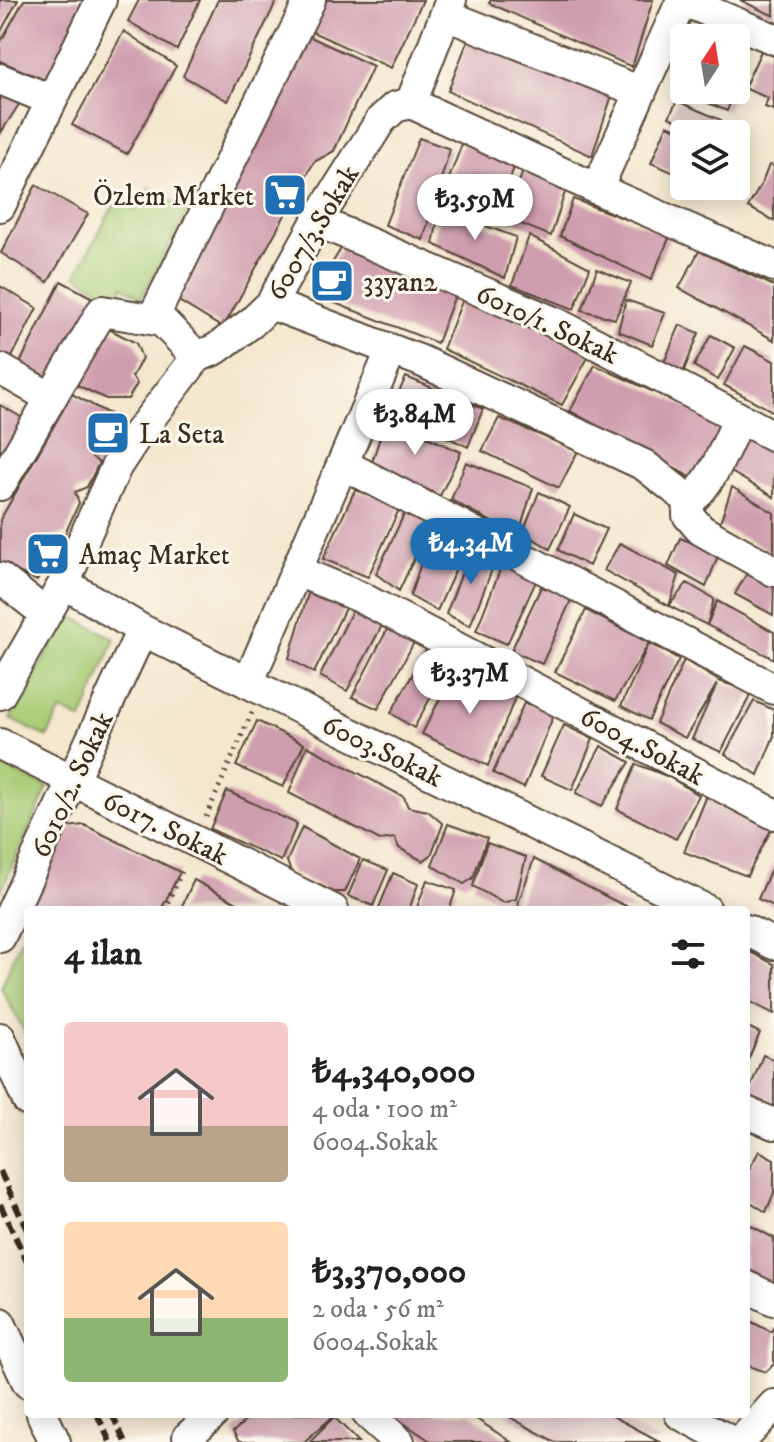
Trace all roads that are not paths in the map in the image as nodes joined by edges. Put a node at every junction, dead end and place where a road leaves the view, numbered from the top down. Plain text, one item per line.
1 (101, 0) edge
2 (310, 0) edge
3 (682, 0) edge
4 (448, 7) edge
5 (774, 39) edge
6 (0, 79) edge
7 (641, 92) junction
8 (51, 100) junction
9 (411, 103) junction
10 (597, 189) junction
11 (1, 203) edge
12 (317, 221) junction
13 (774, 266) edge
14 (271, 304) junction
15 (153, 318) junction
16 (391, 351) junction
17 (197, 357) junction
18 (0, 369) edge
19 (51, 398) junction
20 (739, 418) junction
21 (774, 436) edge
22 (343, 464) junction
23 (0, 485) edge
24 (690, 501) junction
25 (297, 571) junction
26 (774, 571) edge
27 (0, 578) edge
28 (64, 583) junction
29 (46, 614) junction
30 (142, 630) junction
31 (255, 686) junction
32 (774, 689) edge
33 (0, 694) edge
34 (0, 744) edge
35 (72, 780) junction
36 (774, 814) edge
37 (325, 906) edge
38 (691, 906) edge
39 (21, 913) edge
40 (750, 932) edge
41 (0, 937) edge
42 (774, 944) edge
43 (0, 1038) edge
44 (24, 1092) edge
45 (750, 1114) edge
46 (774, 1124) edge
47 (750, 1288) edge
48 (774, 1300) edge
49 (0, 1323) edge
50 (24, 1374) edge
51 (774, 1405) edge
52 (206, 1418) edge
53 (372, 1418) edge
54 (687, 1418) edge
55 (185, 1431) edge
56 (399, 1442) edge
57 (732, 1442) edge
58 (740, 1442) edge

1 - 8 street
2 - 15 street
3 - 5 street
3 - 7 street
4 - 7 street
4 - 9 street
6 - 8 street
7 - 10 street
8 - 11 street
9 - 10 street
9 - 12 street, 6007/3.Sokak
10 - 13 street
12 - 14 street, 6007/3.Sokak
12 - 20 street, 6010/1. Sokak
14 - 16 street
14 - 17 street, 6007/3.Sokak
15 - 17 street
15 - 19 street
16 - 22 street
16 - 24 street
17 - 28 street, 6007/3.Sokak
18 - 19 street
19 - 23 street
20 - 21 street, 6010/1. Sokak
20 - 24 street
22 - 25 street
22 - 32 street
24 - 26 street
25 - 31 street
25 - 36 street, 6004.Sokak
27 - 29 street
28 - 29 street, 6007/3.Sokak
28 - 30 street, 6003.Sokak
29 - 33 street, 6007/3.Sokak
30 - 31 street, 6003.Sokak
30 - 35 street, 6010/2. Sokak
31 - 38 street, 6003.Sokak
34 - 35 street, 6017. Sokak
35 - 37 street, 6017. Sokak
35 - 39 street, 6010/2. Sokak
39 - 41 street, 6010/2. Sokak
40 - 42 street
43 - 44 street
45 - 46 street
47 - 48 street
49 - 50 street
51 - 58 street
52 - 55 street
53 - 56 street
54 - 57 street

